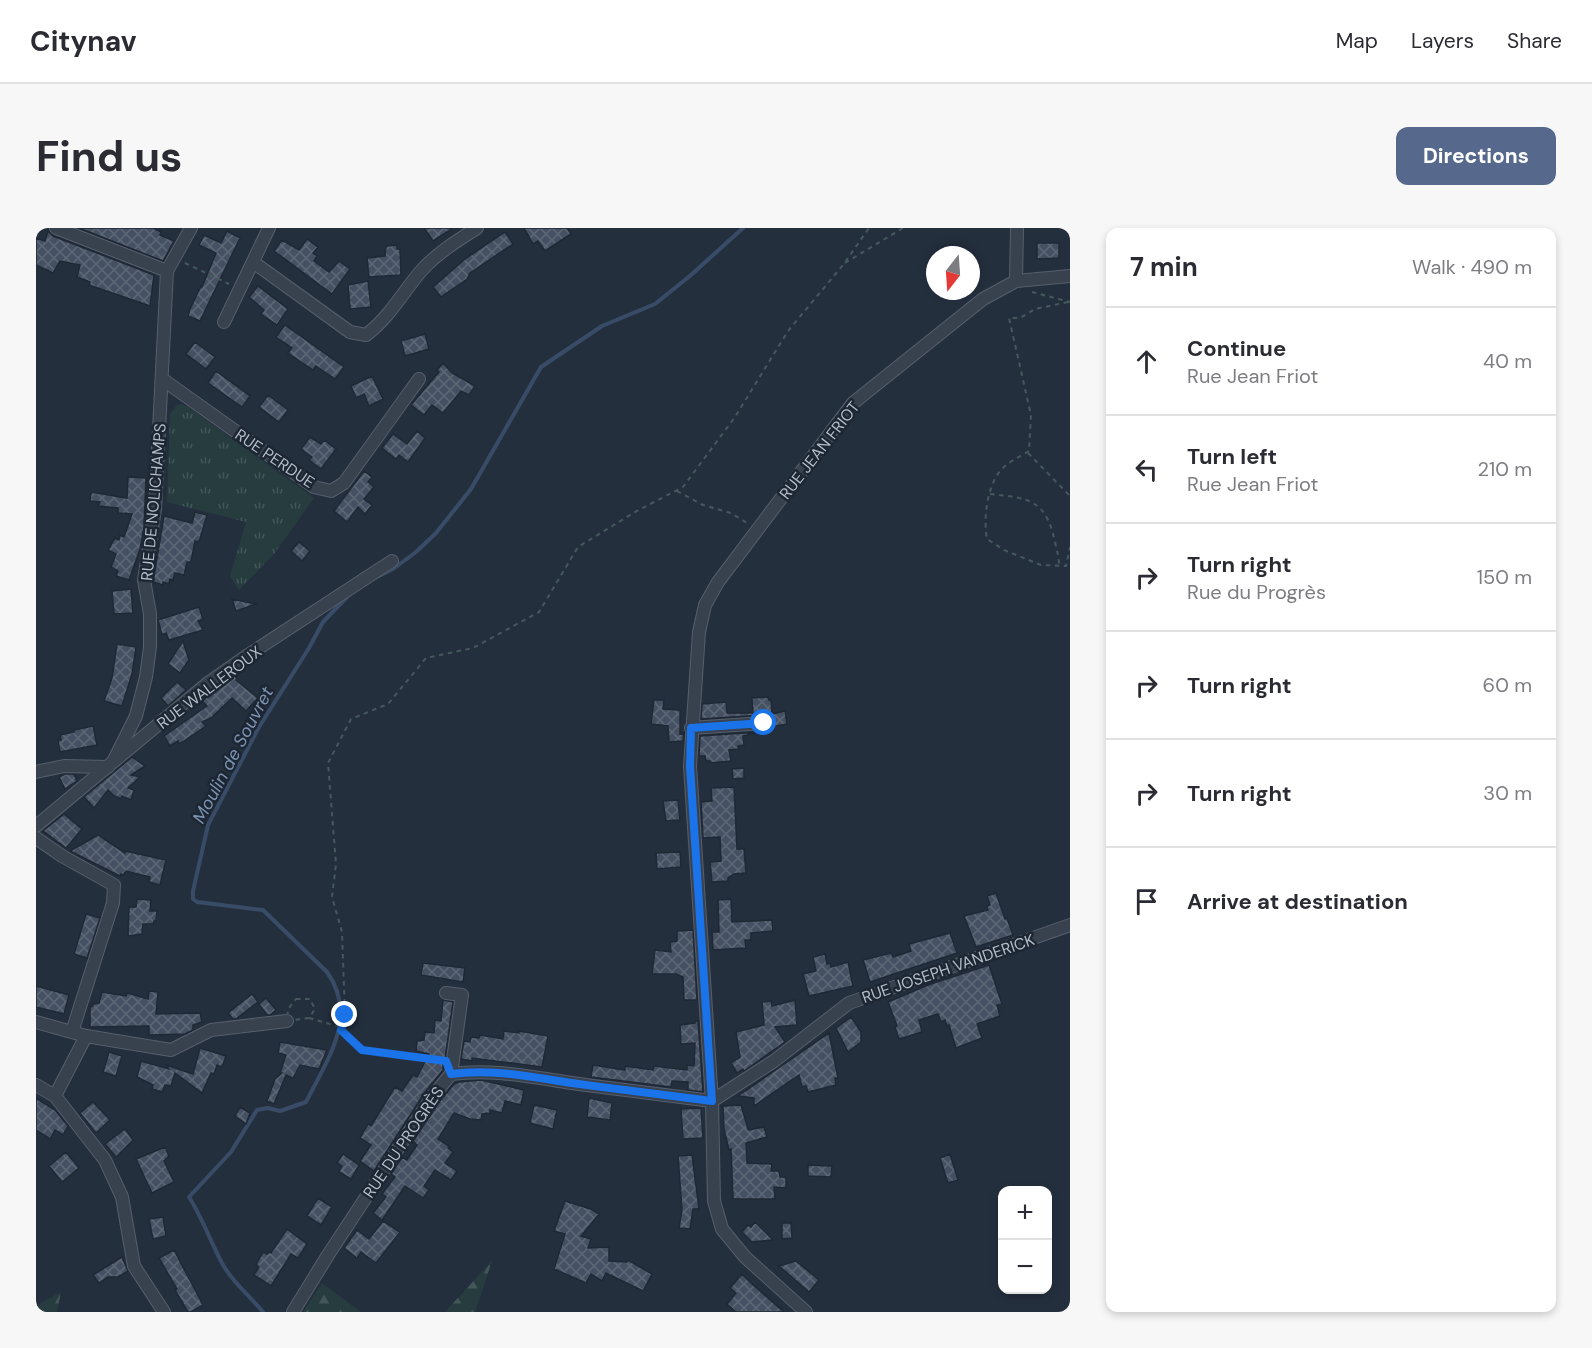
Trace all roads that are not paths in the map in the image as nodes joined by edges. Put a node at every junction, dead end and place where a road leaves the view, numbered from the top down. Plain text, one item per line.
1 (57, 228) edge
2 (191, 228) edge
3 (269, 228) edge
4 (1017, 228) edge
5 (471, 230) edge
6 (252, 262) junction
7 (167, 272) junction
8 (1070, 276) edge
9 (1016, 281) junction
10 (224, 322) dead end
11 (162, 379) junction
12 (419, 379) dead end
13 (392, 561) dead end
14 (764, 723) dead end
15 (691, 728) junction
16 (110, 765) junction
17 (36, 772) edge
18 (36, 826) edge
19 (36, 838) edge
20 (1070, 926) edge
21 (446, 993) dead end
22 (287, 1021) road end
23 (36, 1022) edge
24 (72, 1032) junction
25 (87, 1036) junction
26 (451, 1074) junction
27 (36, 1085) edge
28 (55, 1096) junction
29 (712, 1101) junction
30 (164, 1312) edge
31 (293, 1312) edge
32 (806, 1312) edge

1 - 7 street
2 - 7 street
3 - 6 street
4 - 9 street
5 - 6 street
6 - 10 street
7 - 11 street, RUE DE NOLICHAMPS
8 - 9 street, RUE JEAN FRIOT
9 - 15 street, RUE JEAN FRIOT
11 - 12 street, RUE PERDUE
11 - 16 street, RUE DE NOLICHAMPS
13 - 16 street, RUE WALLEROUX
14 - 15 street
15 - 29 street, RUE JEAN FRIOT
16 - 17 street
16 - 18 street, RUE WALLEROUX
19 - 24 street
20 - 29 street, RUE JOSEPH VANDERICK
21 - 26 street
22 - 25 street
23 - 24 street
24 - 25 street
25 - 28 street
26 - 29 street, RUE DU PROGRÈS
26 - 31 street, RUE DU PROGRÈS
27 - 28 street
28 - 30 street
29 - 32 street, RUE JEAN FRIOT

